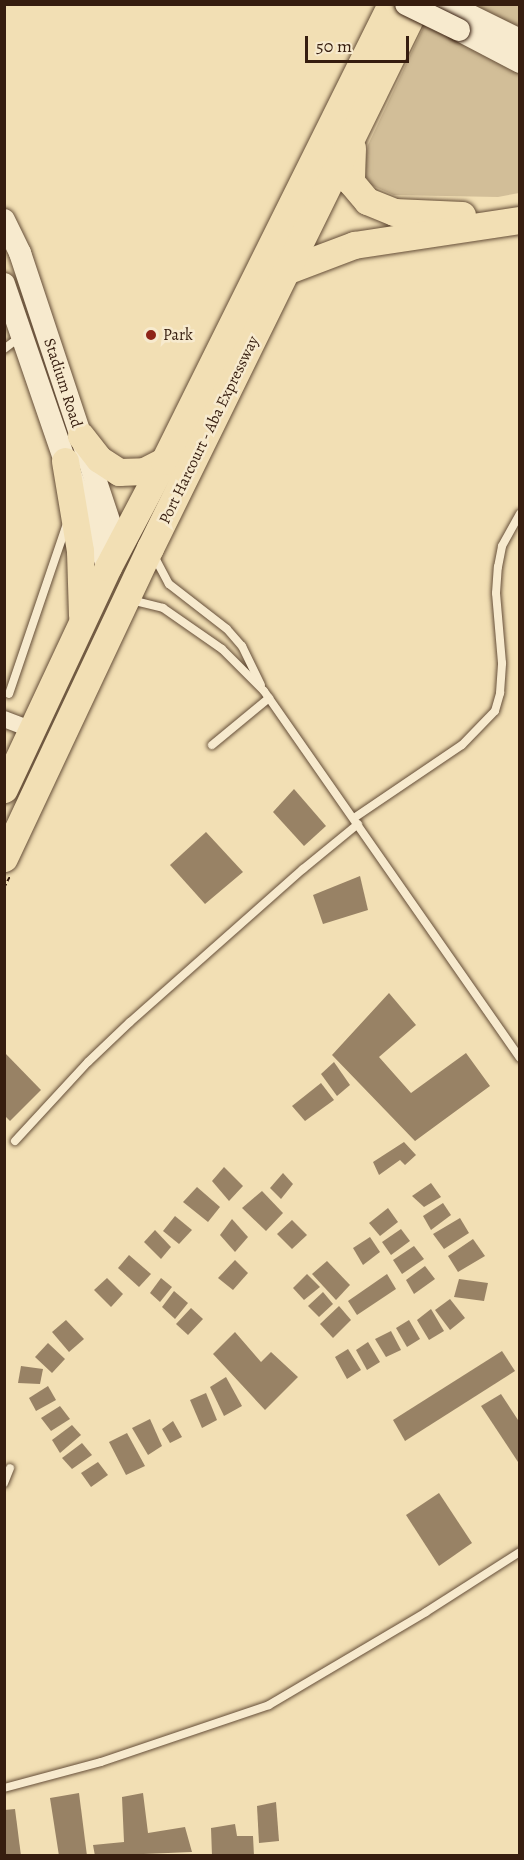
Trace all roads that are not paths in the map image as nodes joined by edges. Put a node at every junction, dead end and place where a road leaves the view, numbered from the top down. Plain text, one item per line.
1 (392, 4) edge
2 (406, 4) edge
3 (417, 4) edge
4 (457, 16) edge
5 (519, 40) edge
6 (519, 63) edge
7 (353, 139) junction
8 (519, 208) edge
9 (4, 220) edge
10 (519, 220) edge
11 (288, 270) junction
12 (4, 284) edge
13 (23, 333) junction
14 (4, 349) edge
15 (81, 436) junction
16 (65, 461) junction
17 (164, 461) junction
18 (72, 507) junction
19 (519, 514) edge
20 (150, 548) junction
21 (113, 557) junction
22 (127, 599) junction
23 (82, 621) junction
24 (9, 694) dead end
25 (267, 694) junction
26 (4, 719) edge
27 (30, 729) junction
28 (212, 745) dead end
29 (4, 789) edge
30 (356, 821) junction
31 (4, 858) edge
32 (519, 1058) edge
33 (15, 1141) dead end
34 (10, 1468) dead end
35 (4, 1483) edge
36 (519, 1552) edge
37 (4, 1788) edge

1 - 17 highway, Port Harcourt - Aba Expressway
2 - 4 main road, bridge
3 - 7 highway, Port Harcourt - Aba Expressway
4 - 5 main road
4 - 6 main road
7 - 8 highway
7 - 11 highway, Port Harcourt - Aba Expressway
9 - 15 main road, Stadium Road
10 - 11 highway
11 - 20 highway, Port Harcourt - Aba Expressway
12 - 13 main road, Stadium Road
13 - 14 lane
13 - 16 main road, Stadium Road
15 - 17 highway
15 - 21 main road, Stadium Road
16 - 18 highway
16 - 21 main road, Stadium Road
17 - 21 highway, Port Harcourt - Aba Expressway
18 - 23 highway
18 - 24 lane
19 - 30 lane
20 - 22 highway, Port Harcourt - Aba Expressway
20 - 25 lane
21 - 23 highway, Port Harcourt - Aba Expressway
22 - 25 lane
22 - 31 highway, Port Harcourt - Aba Expressway
23 - 27 highway, Port Harcourt - Aba Expressway
25 - 28 lane
25 - 30 lane
26 - 27 street
27 - 29 highway, Port Harcourt - Aba Expressway
30 - 32 lane
30 - 33 lane
34 - 35 lane
36 - 37 lane

